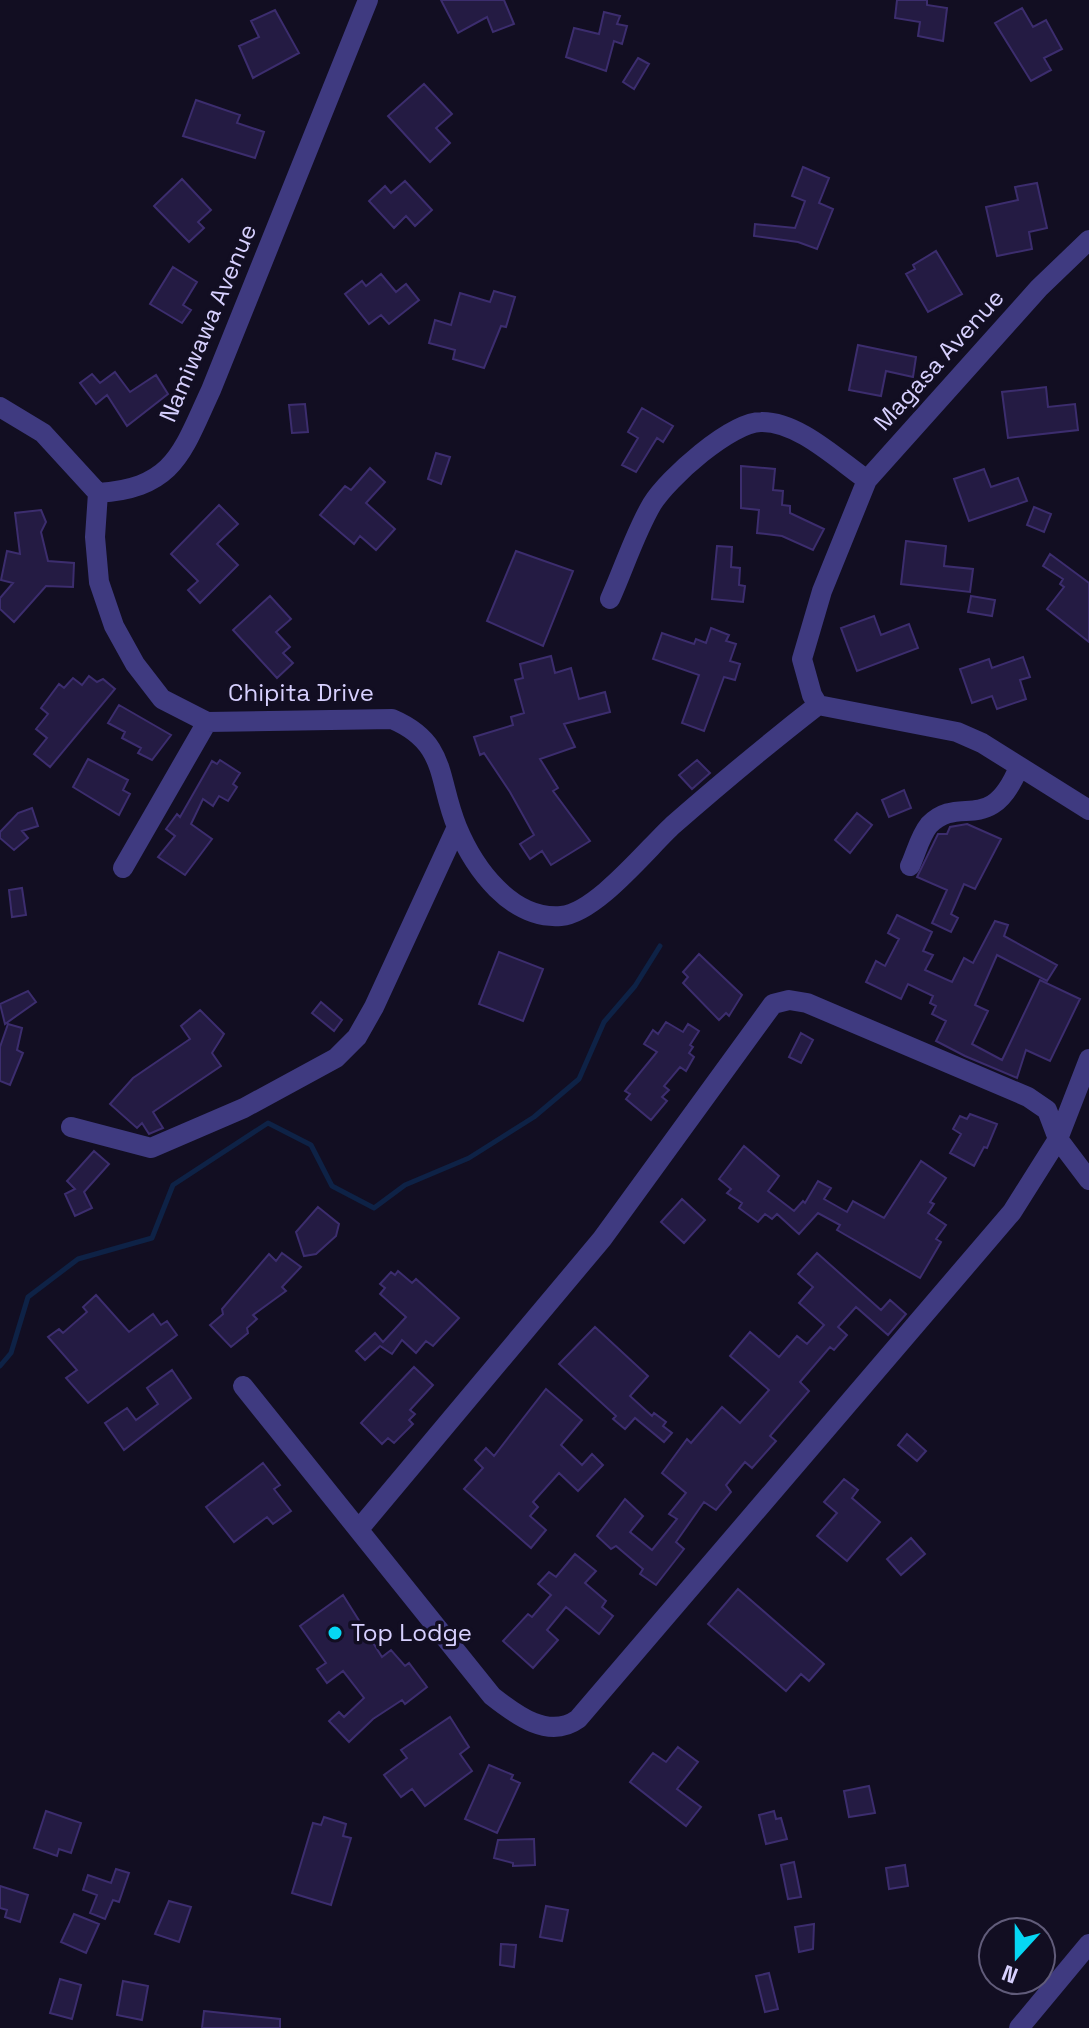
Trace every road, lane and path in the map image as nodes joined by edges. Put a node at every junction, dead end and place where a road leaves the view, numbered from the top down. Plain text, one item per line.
1 (368, 0) edge
2 (1089, 240) edge
3 (0, 407) edge
4 (867, 480) junction
5 (98, 493) junction
6 (610, 599) dead end
7 (818, 705) junction
8 (207, 722) junction
9 (1019, 767) junction
10 (1089, 810) edge
11 (457, 827) junction
12 (910, 866) dead end
13 (123, 868) dead end
14 (1089, 1059) edge
15 (71, 1127) dead end
16 (1058, 1139) junction
17 (1089, 1180) edge
18 (243, 1386) dead end
19 (359, 1529) junction
20 (1089, 1944) edge
21 (1019, 2028) edge

1 - 5 street, Namiwawa Avenue
2 - 4 street, Magasa Avenue
3 - 5 street
4 - 6 street
4 - 7 street, Magasa Avenue
5 - 8 street, Chipita Drive
7 - 9 street
7 - 11 street, Chipita Drive
8 - 11 street, Chipita Drive
8 - 13 street
9 - 10 street
9 - 12 street
11 - 15 street
14 - 16 street
16 - 17 street
16 - 19 street
16 - 19 street
18 - 19 street
20 - 21 street

